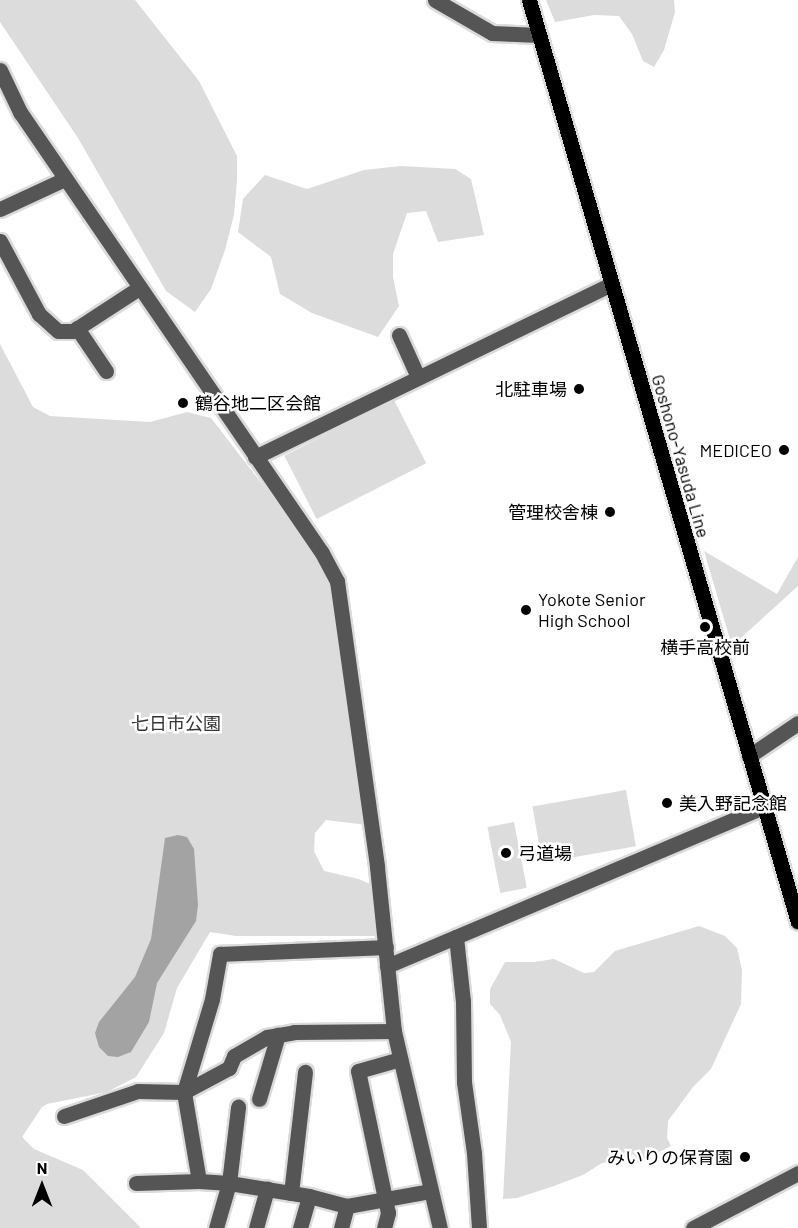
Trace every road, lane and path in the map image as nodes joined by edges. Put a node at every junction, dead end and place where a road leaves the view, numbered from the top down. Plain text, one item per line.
1 (435, 0) edge
2 (529, 0) edge
3 (538, 35) junction
4 (0, 70) edge
5 (65, 179) junction
6 (0, 209) edge
7 (0, 241) edge
8 (610, 285) junction
9 (139, 288) junction
10 (77, 328) junction
11 (399, 335) dead end
12 (106, 371) dead end
13 (418, 377) junction
14 (255, 457) junction
15 (798, 723) edge
16 (749, 756) junction
17 (764, 807) junction
18 (798, 922) edge
19 (456, 937) junction
20 (386, 947) junction
21 (387, 966) junction
22 (394, 1031) junction
23 (278, 1035) junction
24 (400, 1059) junction
25 (305, 1072) dead end
26 (184, 1092) junction
27 (259, 1099) dead end
28 (238, 1107) dead end
29 (64, 1116) dead end
30 (798, 1173) edge
31 (199, 1181) junction
32 (136, 1183) dead end
33 (229, 1183) junction
34 (267, 1189) junction
35 (430, 1191) junction
36 (291, 1193) junction
37 (309, 1196) junction
38 (385, 1199) junction
39 (347, 1206) junction
40 (216, 1228) edge
41 (256, 1228) edge
42 (300, 1228) edge
43 (341, 1228) edge
44 (384, 1228) edge
45 (440, 1228) edge
46 (479, 1228) edge
47 (693, 1228) edge

1 - 3 street
2 - 3 main road, Goshono-Yasuda Line
3 - 8 main road, Goshono-Yasuda Line
4 - 5 street
5 - 6 street
5 - 9 street
7 - 10 street
8 - 13 street
8 - 16 main road, Goshono-Yasuda Line
9 - 10 street
9 - 14 street
10 - 12 street
11 - 13 street
13 - 14 street
14 - 20 street
15 - 16 street
16 - 17 main road, Goshono-Yasuda Line
17 - 18 main road, Goshono-Yasuda Line
17 - 19 street
19 - 21 street
19 - 46 street
20 - 21 street
20 - 26 street
21 - 22 street
22 - 23 street
22 - 24 street
23 - 26 street
23 - 27 street
24 - 35 street
24 - 38 street
25 - 36 street
26 - 29 street
26 - 31 street
28 - 33 street
30 - 47 street
31 - 32 street
31 - 33 street
33 - 34 street
33 - 40 street
34 - 36 street
34 - 41 street
35 - 38 street
35 - 45 street
36 - 37 street
37 - 39 street
37 - 42 street
38 - 39 street
38 - 44 street
39 - 43 street

